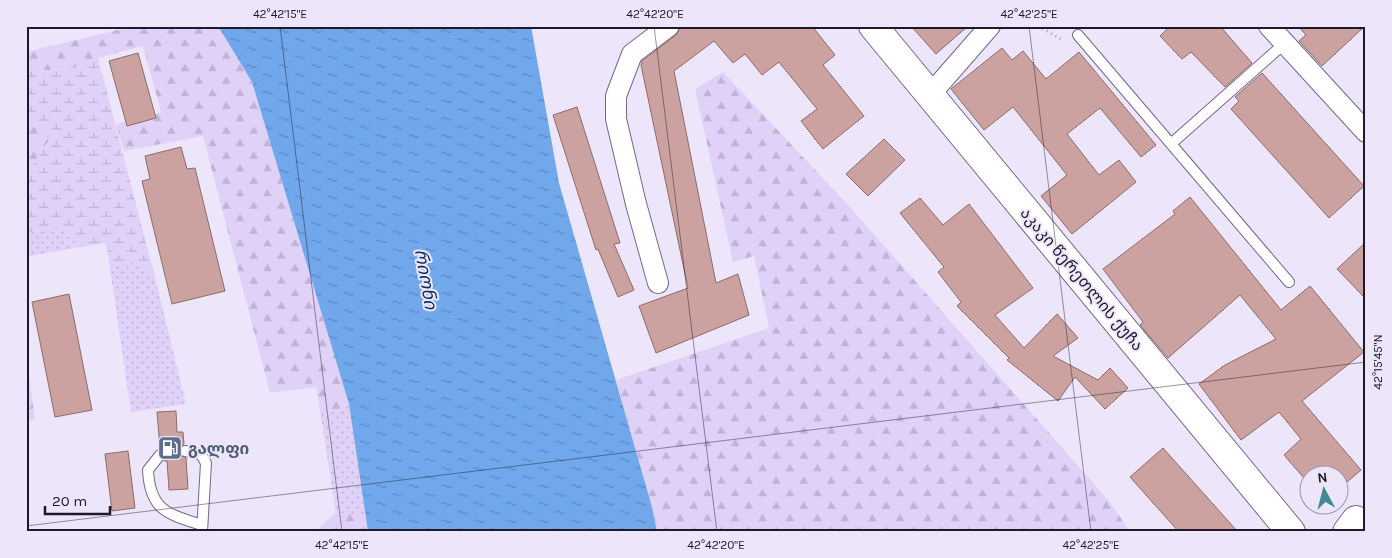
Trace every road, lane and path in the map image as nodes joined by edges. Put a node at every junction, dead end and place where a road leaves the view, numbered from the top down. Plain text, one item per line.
1 (669, 26) edge
2 (873, 26) edge
3 (990, 26) edge
4 (1038, 26) edge
5 (1269, 26) edge
6 (1078, 35) joint
7 (1285, 43) junction
8 (929, 96) junction
9 (1363, 123) edge
10 (1172, 143) junction
11 (1289, 282) dead end
12 (658, 284) dead end
13 (185, 451) dead end
14 (160, 455) dead end
15 (202, 528) edge
16 (1291, 532) edge

1 - 12 street
2 - 8 main road, აკაკი წერეთლის ქუჩა
3 - 8 street
4 - 6 path
5 - 7 street
6 - 10 lane
7 - 9 street
7 - 10 lane
8 - 16 main road, აკაკი წერეთლის ქუჩა
10 - 11 lane
13 - 15 lane
14 - 15 lane

